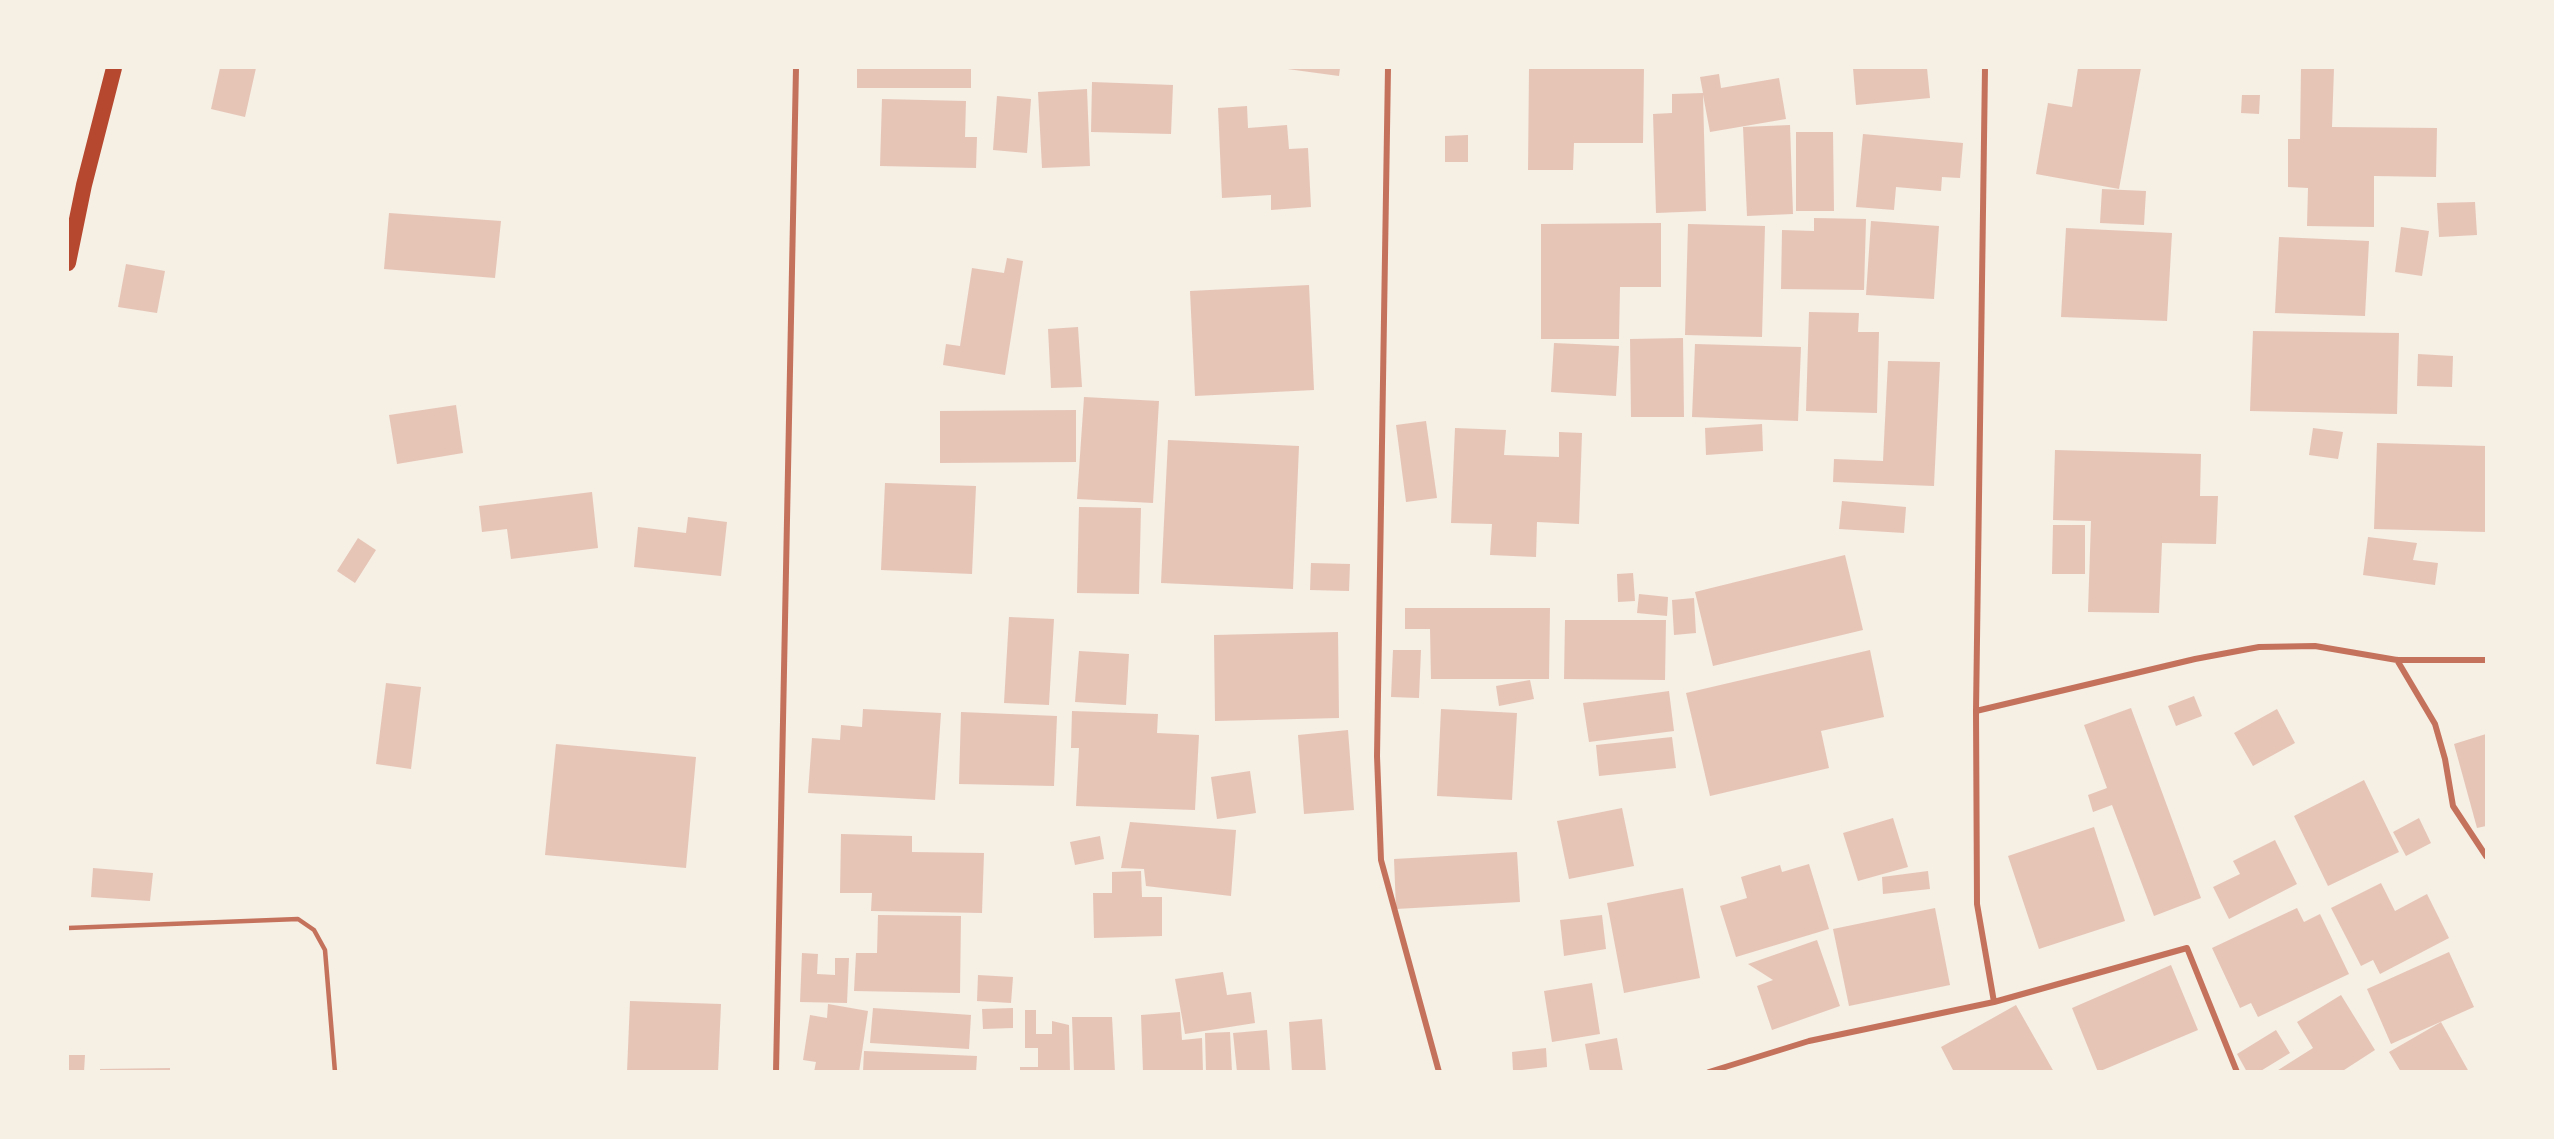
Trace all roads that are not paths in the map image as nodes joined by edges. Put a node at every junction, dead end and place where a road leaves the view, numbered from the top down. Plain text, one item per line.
1 (114, 68) edge
2 (796, 68) edge
3 (1388, 68) edge
4 (1985, 68) edge
5 (68, 262) edge
6 (2397, 660) junction
7 (2487, 660) edge
8 (1976, 711) junction
9 (2487, 856) edge
10 (68, 928) edge
11 (1994, 1002) junction
12 (335, 1071) edge
13 (776, 1071) edge
14 (1440, 1071) edge
15 (1709, 1071) edge
16 (2237, 1071) edge

1 - 5 highway
2 - 13 street
3 - 14 street
4 - 8 street
6 - 7 street
6 - 8 street
6 - 9 street
8 - 11 street
10 - 12 lane
11 - 15 street
11 - 16 street

